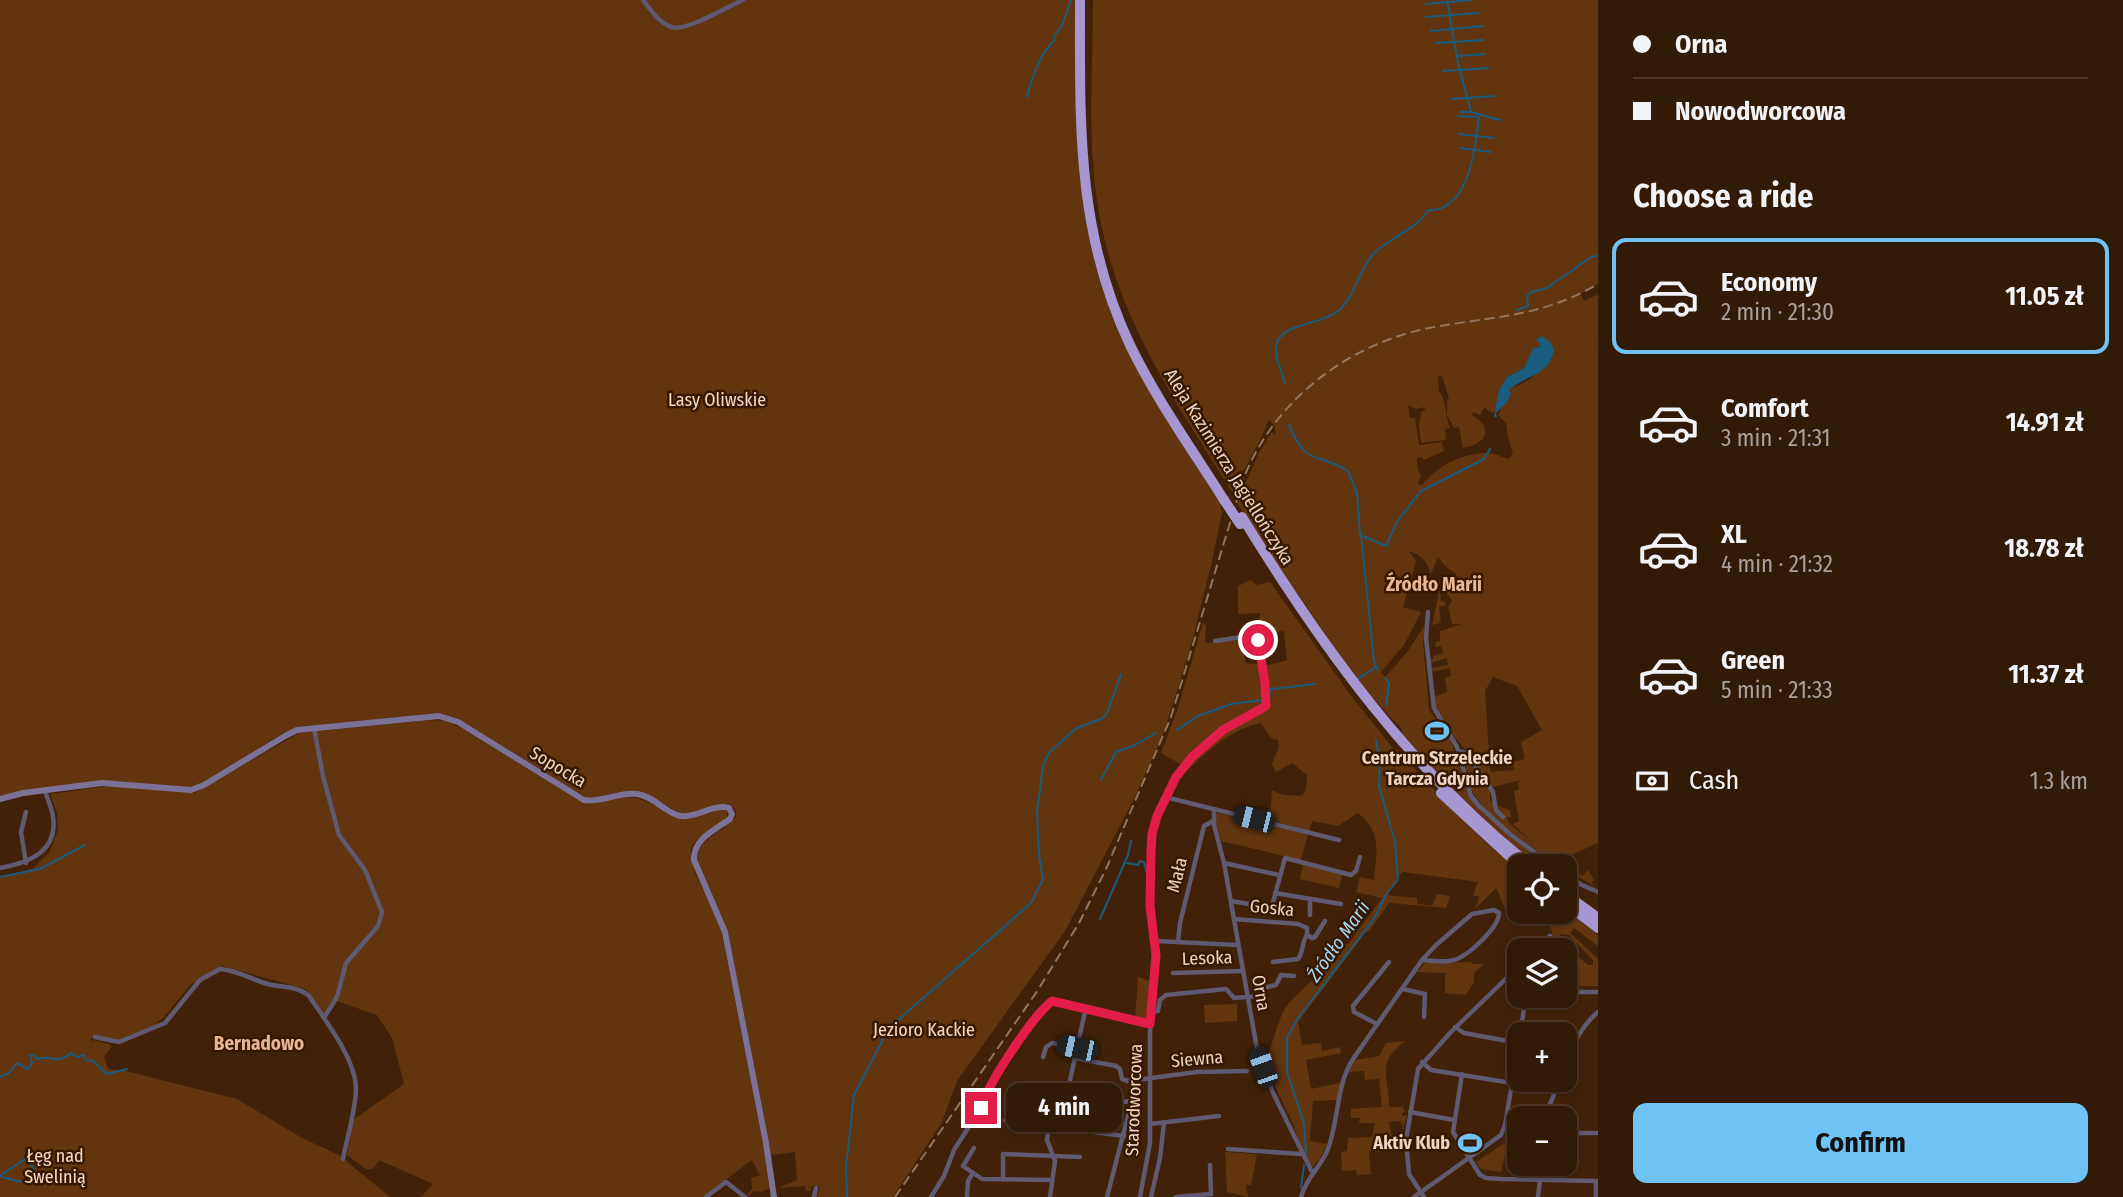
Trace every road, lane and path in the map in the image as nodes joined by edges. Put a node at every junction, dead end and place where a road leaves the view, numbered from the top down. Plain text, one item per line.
1 (643, 0) edge
2 (743, 0) edge
3 (1082, 0) edge
4 (1241, 520) junction
5 (1429, 612) dead end
6 (1215, 641) dead end
7 (314, 728) junction
8 (1458, 752) junction
9 (45, 790) junction
10 (1165, 797) junction
11 (0, 799) edge
12 (1214, 810) junction
13 (26, 812) dead end
14 (1503, 817) dead end
15 (1213, 821) junction
16 (1339, 839) dead end
17 (1507, 854) edge
18 (1518, 854) edge
19 (1536, 854) edge
20 (1360, 856) dead end
21 (26, 863) junction
22 (1224, 863) junction
23 (0, 868) edge
24 (1279, 875) junction
25 (1577, 882) edge
26 (1598, 892) edge
27 (1275, 893) junction
28 (1310, 899) junction
29 (1231, 901) junction
30 (1577, 903) edge
31 (1341, 904) dead end
32 (1577, 912) edge
33 (1598, 918) edge
34 (1234, 919) junction
35 (1325, 921) dead end
36 (1307, 928) junction
37 (1598, 928) edge
38 (1307, 934) junction
39 (1156, 941) junction
40 (1178, 942) junction
41 (1238, 945) junction
42 (1422, 960) junction
43 (1273, 962) dead end
44 (1389, 962) dead end
45 (1243, 971) junction
46 (1173, 974) dead end
47 (1294, 976) dead end
48 (1507, 977) edge
49 (1404, 989) junction
50 (1598, 992) edge
51 (1577, 993) edge
52 (1248, 997) junction
53 (1086, 1007) junction
54 (1152, 1012) junction
55 (1598, 1012) edge
56 (1424, 1017) dead end
57 (324, 1018) junction
58 (1150, 1024) junction
59 (1378, 1024) junction
60 (1455, 1027) junction
61 (1577, 1036) edge
62 (95, 1037) dead end
63 (1507, 1040) edge
64 (1077, 1048) junction
65 (1044, 1058) dead end
66 (1075, 1058) junction
67 (1422, 1062) junction
68 (1247, 1071) dead end
69 (1462, 1074) junction
70 (1149, 1079) junction
71 (1137, 1080) junction
72 (1507, 1082) edge
73 (1027, 1088) dead end
74 (1510, 1092) edge
75 (1066, 1094) junction
76 (1131, 1101) junction
77 (1410, 1112) junction
78 (1219, 1116) dead end
79 (1005, 1120) dead end
80 (1454, 1120) junction
81 (1164, 1123) junction
82 (1150, 1124) junction
83 (1049, 1126) junction
84 (1577, 1133) edge
85 (1598, 1133) edge
86 (1124, 1136) junction
87 (974, 1148) dead end
88 (1228, 1149) dead end
89 (1301, 1154) junction
90 (1054, 1156) junction
91 (1080, 1157) dead end
92 (1469, 1158) junction
93 (343, 1159) dead end
94 (1210, 1165) dead end
95 (1312, 1172) junction
96 (973, 1173) junction
97 (1540, 1176) edge
98 (1553, 1176) edge
99 (1003, 1179) junction
100 (1052, 1180) junction
101 (1540, 1180) junction
102 (1553, 1180) junction
103 (1597, 1181) edge
104 (816, 1188) dead end
105 (1422, 1195) edge
106 (1140, 1196) edge
107 (1211, 1196) edge
108 (706, 1197) edge
109 (746, 1197) edge
110 (774, 1197) edge
111 (814, 1197) edge
112 (931, 1197) edge
113 (967, 1197) edge
114 (1050, 1197) edge
115 (1107, 1197) edge
116 (1150, 1197) edge
117 (1176, 1197) edge
118 (1301, 1197) edge
119 (1414, 1197) edge
120 (1538, 1197) edge
121 (1596, 1197) edge

1 - 2 street
3 - 4 highway, Aleja Kazimierza Jagiellończyka, bridge
4 - 17 highway, Aleja Kazimierza Jagiellończyka
4 - 18 highway, Aleja Kazimierza Jagiellończyka
5 - 8 street
6 - 10 street
7 - 9 main road, Sopocka
7 - 57 street
7 - 110 main road, Sopocka
8 - 14 street
8 - 19 street
9 - 11 main road, Sopocka
9 - 21 street
10 - 12 street
10 - 39 street, Starodworcowa
12 - 15 street, Orna
12 - 16 street
13 - 21 street
15 - 22 street, Orna
15 - 40 street, Mała
20 - 24 street
21 - 23 street
22 - 24 street
22 - 29 street, Orna
24 - 27 street
25 - 26 street
27 - 28 street
27 - 29 street
28 - 31 street
28 - 36 street, Goska
29 - 34 street, Orna
30 - 33 highway
32 - 37 highway
34 - 36 street, Goska
34 - 41 street, Orna
35 - 38 street, Goska
36 - 38 street, Goska
38 - 43 street, Goska
39 - 40 street
39 - 54 street, Starodworcowa
40 - 41 street
41 - 45 street, Orna
42 - 42 street
42 - 49 street
44 - 59 street
45 - 46 street, Lesoka
45 - 52 street, Orna
47 - 52 street
48 - 60 street
49 - 56 street
49 - 59 street
50 - 51 street
52 - 54 street
52 - 89 street, Orna
53 - 58 street
53 - 64 street
53 - 112 street
54 - 58 street, Starodworcowa
55 - 61 street
57 - 62 street
57 - 93 street
58 - 70 street, Starodworcowa
59 - 95 street
60 - 63 street
60 - 67 street
64 - 65 street
64 - 66 street
66 - 71 street
66 - 75 street
67 - 69 street
67 - 77 street
68 - 70 street, Siewna
69 - 72 street
69 - 80 street
70 - 71 street, Siewna
70 - 82 street, Starodworcowa
71 - 76 street
73 - 75 street
74 - 92 street
75 - 76 street
76 - 86 street
77 - 80 street
77 - 105 street
78 - 81 street
79 - 83 street
80 - 92 street
81 - 82 street
81 - 116 street, Starodworcowa
82 - 106 street, Starodworcowa
83 - 86 street
83 - 90 street
84 - 85 street
86 - 115 street
87 - 96 street
88 - 89 street
89 - 95 street, Orna
90 - 91 street
90 - 99 street
90 - 100 street
92 - 101 street
92 - 105 street
94 - 107 street
95 - 118 street
96 - 99 street
96 - 113 street
97 - 101 street
98 - 102 street
99 - 100 street
100 - 114 street
101 - 102 street
101 - 120 street
102 - 103 street
103 - 121 street
104 - 111 street
105 - 119 street
106 - 116 street
107 - 117 street
108 - 109 street

